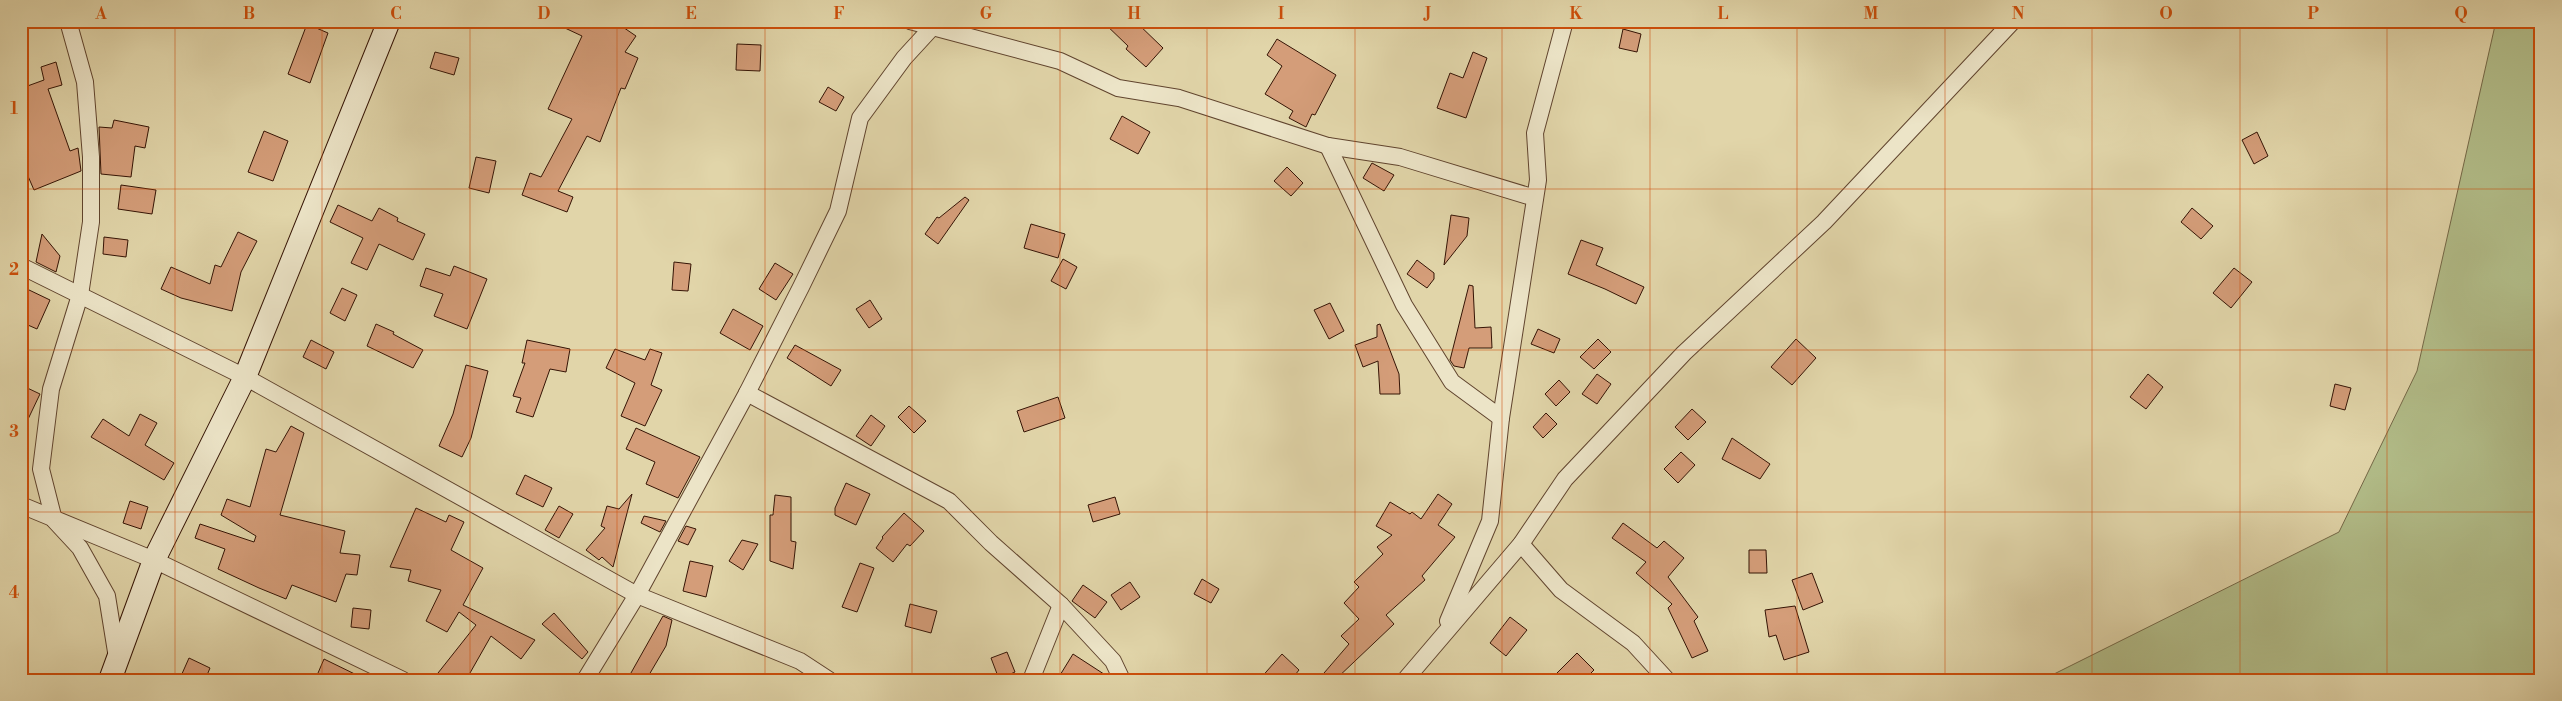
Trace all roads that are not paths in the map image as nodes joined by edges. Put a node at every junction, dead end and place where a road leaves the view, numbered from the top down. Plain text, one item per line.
1 (68, 21) edge
2 (389, 21) edge
3 (910, 21) edge
4 (1565, 21) edge
5 (2013, 21) edge
6 (935, 25) edge
7 (1328, 146) junction
8 (1535, 198) junction
9 (21, 266) edge
10 (80, 295) junction
11 (245, 377) junction
12 (747, 393) junction
13 (1501, 418) junction
14 (21, 505) edge
15 (54, 520) junction
16 (1521, 544) junction
17 (154, 560) junction
18 (637, 595) junction
19 (1061, 605) junction
20 (1443, 635) junction
21 (114, 670) edge
22 (404, 680) edge
23 (585, 680) edge
24 (829, 680) edge
25 (1031, 680) edge
26 (1122, 680) edge
27 (1405, 680) edge
28 (1667, 680) edge

1 - 10 street
2 - 11 main road
3 - 6 street
4 - 8 street
5 - 16 street
6 - 7 street
6 - 12 street
7 - 8 street
7 - 13 street
8 - 13 street
9 - 10 street
10 - 11 street
10 - 15 street
11 - 17 main road
11 - 18 street
12 - 18 street
12 - 19 street
13 - 20 street
14 - 15 street
15 - 17 street
15 - 21 street
16 - 20 street
16 - 28 street
17 - 21 main road
17 - 22 street
18 - 23 street
18 - 24 street
19 - 25 street
19 - 26 street
20 - 27 street

